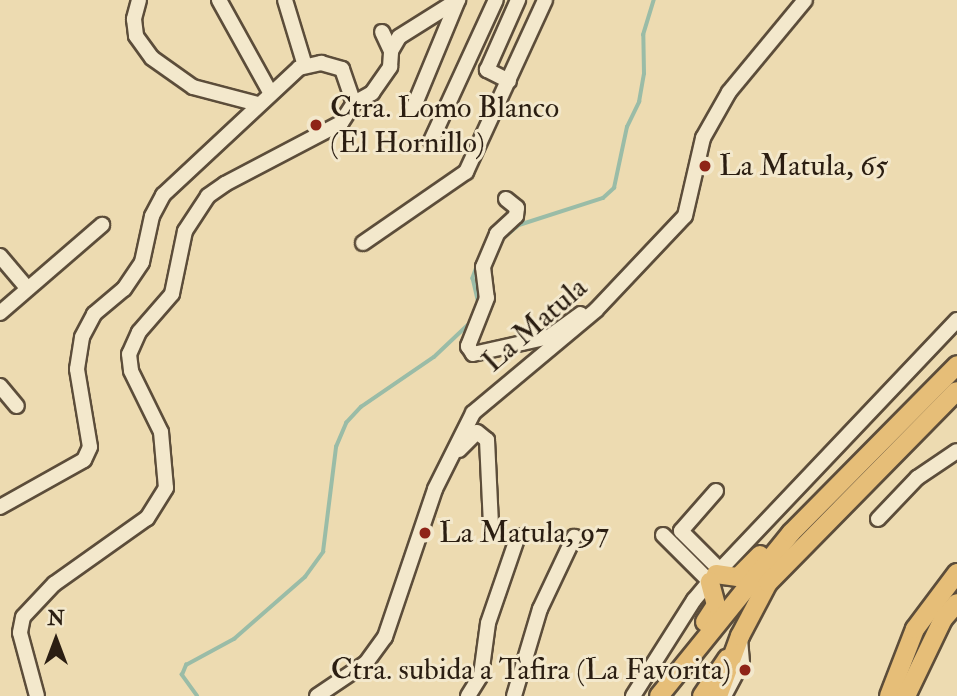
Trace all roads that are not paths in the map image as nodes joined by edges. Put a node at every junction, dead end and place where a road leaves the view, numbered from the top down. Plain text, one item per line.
1 (139, 0) edge
2 (219, 0) edge
3 (285, 0) edge
4 (458, 0) edge
5 (496, 0) edge
6 (518, 0) edge
7 (545, 0) edge
8 (805, 0) edge
9 (382, 32) dead end
10 (391, 51) junction
11 (305, 66) junction
12 (509, 81) junction
13 (270, 92) junction
14 (354, 103) junction
15 (258, 104) junction
16 (412, 111) dead end
17 (431, 141) dead end
18 (506, 199) dead end
19 (102, 225) dead end
20 (363, 243) dead end
21 (0, 256) edge
22 (27, 288) junction
23 (596, 310) junction
24 (0, 313) edge
25 (957, 320) edge
26 (957, 365) edge
27 (0, 386) edge
28 (957, 391) edge
29 (17, 406) dead end
30 (957, 451) edge
31 (435, 489) junction
32 (716, 491) dead end
33 (0, 507) edge
34 (878, 519) dead end
35 (491, 526) dead end
36 (792, 533) junction
37 (663, 535) dead end
38 (518, 536) dead end
39 (574, 537) dead end
40 (957, 573) edge
41 (715, 575) junction
42 (957, 603) edge
43 (738, 641) junction
44 (689, 658) junction
45 (34, 692) edge
46 (317, 696) edge
47 (468, 696) edge
48 (514, 696) edge
49 (633, 696) edge
50 (659, 696) edge
51 (665, 696) edge
52 (702, 696) edge
53 (718, 696) edge
54 (724, 696) edge
55 (888, 696) edge
56 (906, 696) edge

1 - 15 street
2 - 13 street
3 - 11 street
4 - 10 street
4 - 16 street
5 - 17 street
6 - 12 street
7 - 12 street
8 - 23 street, La Matula
9 - 10 street
10 - 14 street
11 - 13 street
11 - 14 street
12 - 20 street
13 - 15 street
14 - 45 street
15 - 33 street
18 - 23 street
19 - 22 street
21 - 22 street
22 - 24 street
23 - 31 street, La Matula
25 - 41 street
26 - 36 main road
27 - 29 street
28 - 43 main road
30 - 34 street
31 - 35 street
31 - 46 street, La Matula
32 - 41 street
36 - 41 main road
36 - 44 main road
37 - 41 street
38 - 47 street
39 - 48 street
40 - 55 main road
41 - 44 main road
41 - 49 street
42 - 56 main road
43 - 52 main road
43 - 53 main road
43 - 54 street
44 - 50 main road
44 - 51 main road

